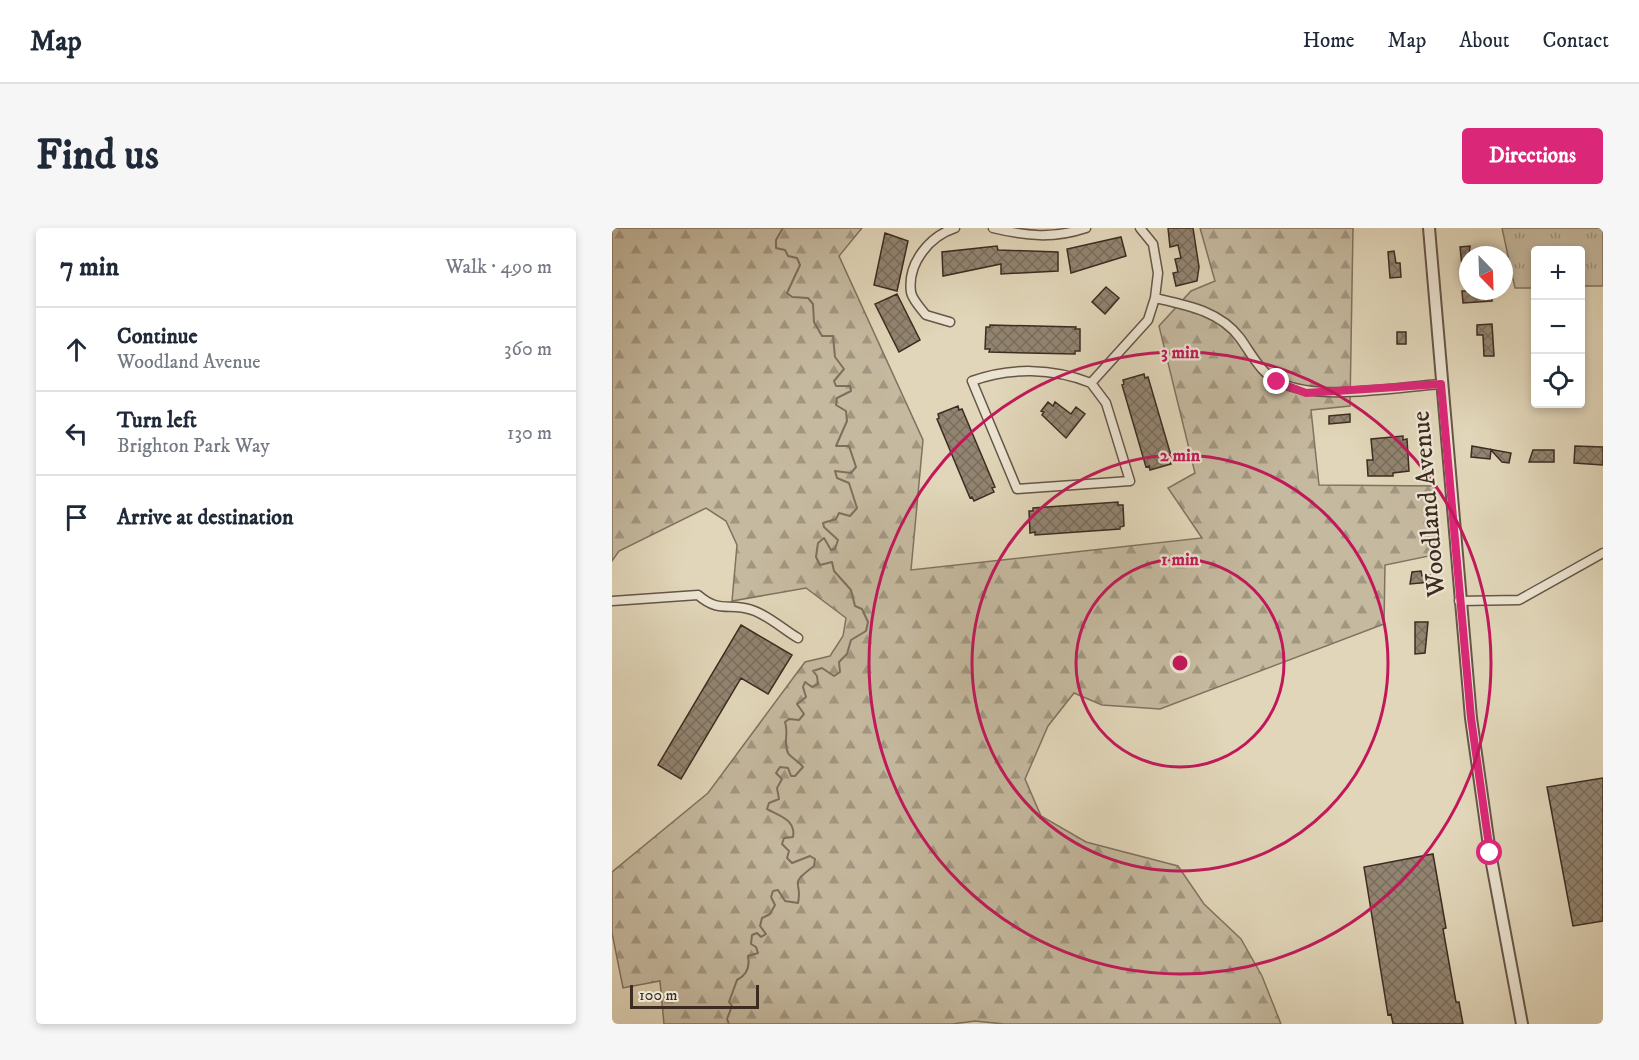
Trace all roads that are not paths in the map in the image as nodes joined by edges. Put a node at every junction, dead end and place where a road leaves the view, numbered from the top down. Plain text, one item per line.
1 (956, 228) edge
2 (993, 228) edge
3 (1086, 228) edge
4 (1140, 228) edge
5 (1429, 228) edge
6 (1155, 298) junction
7 (950, 322) dead end
8 (1091, 383) junction
9 (1441, 384) junction
10 (1603, 553) edge
11 (612, 601) edge
12 (1459, 601) junction
13 (798, 638) dead end
14 (1522, 1024) edge

1 - 7 street
2 - 3 street
4 - 6 street
5 - 9 street, Woodland Avenue
6 - 8 street
6 - 9 street
8 - 8 street
9 - 12 street, Woodland Avenue
10 - 12 street
11 - 13 street
12 - 14 street, Woodland Avenue

